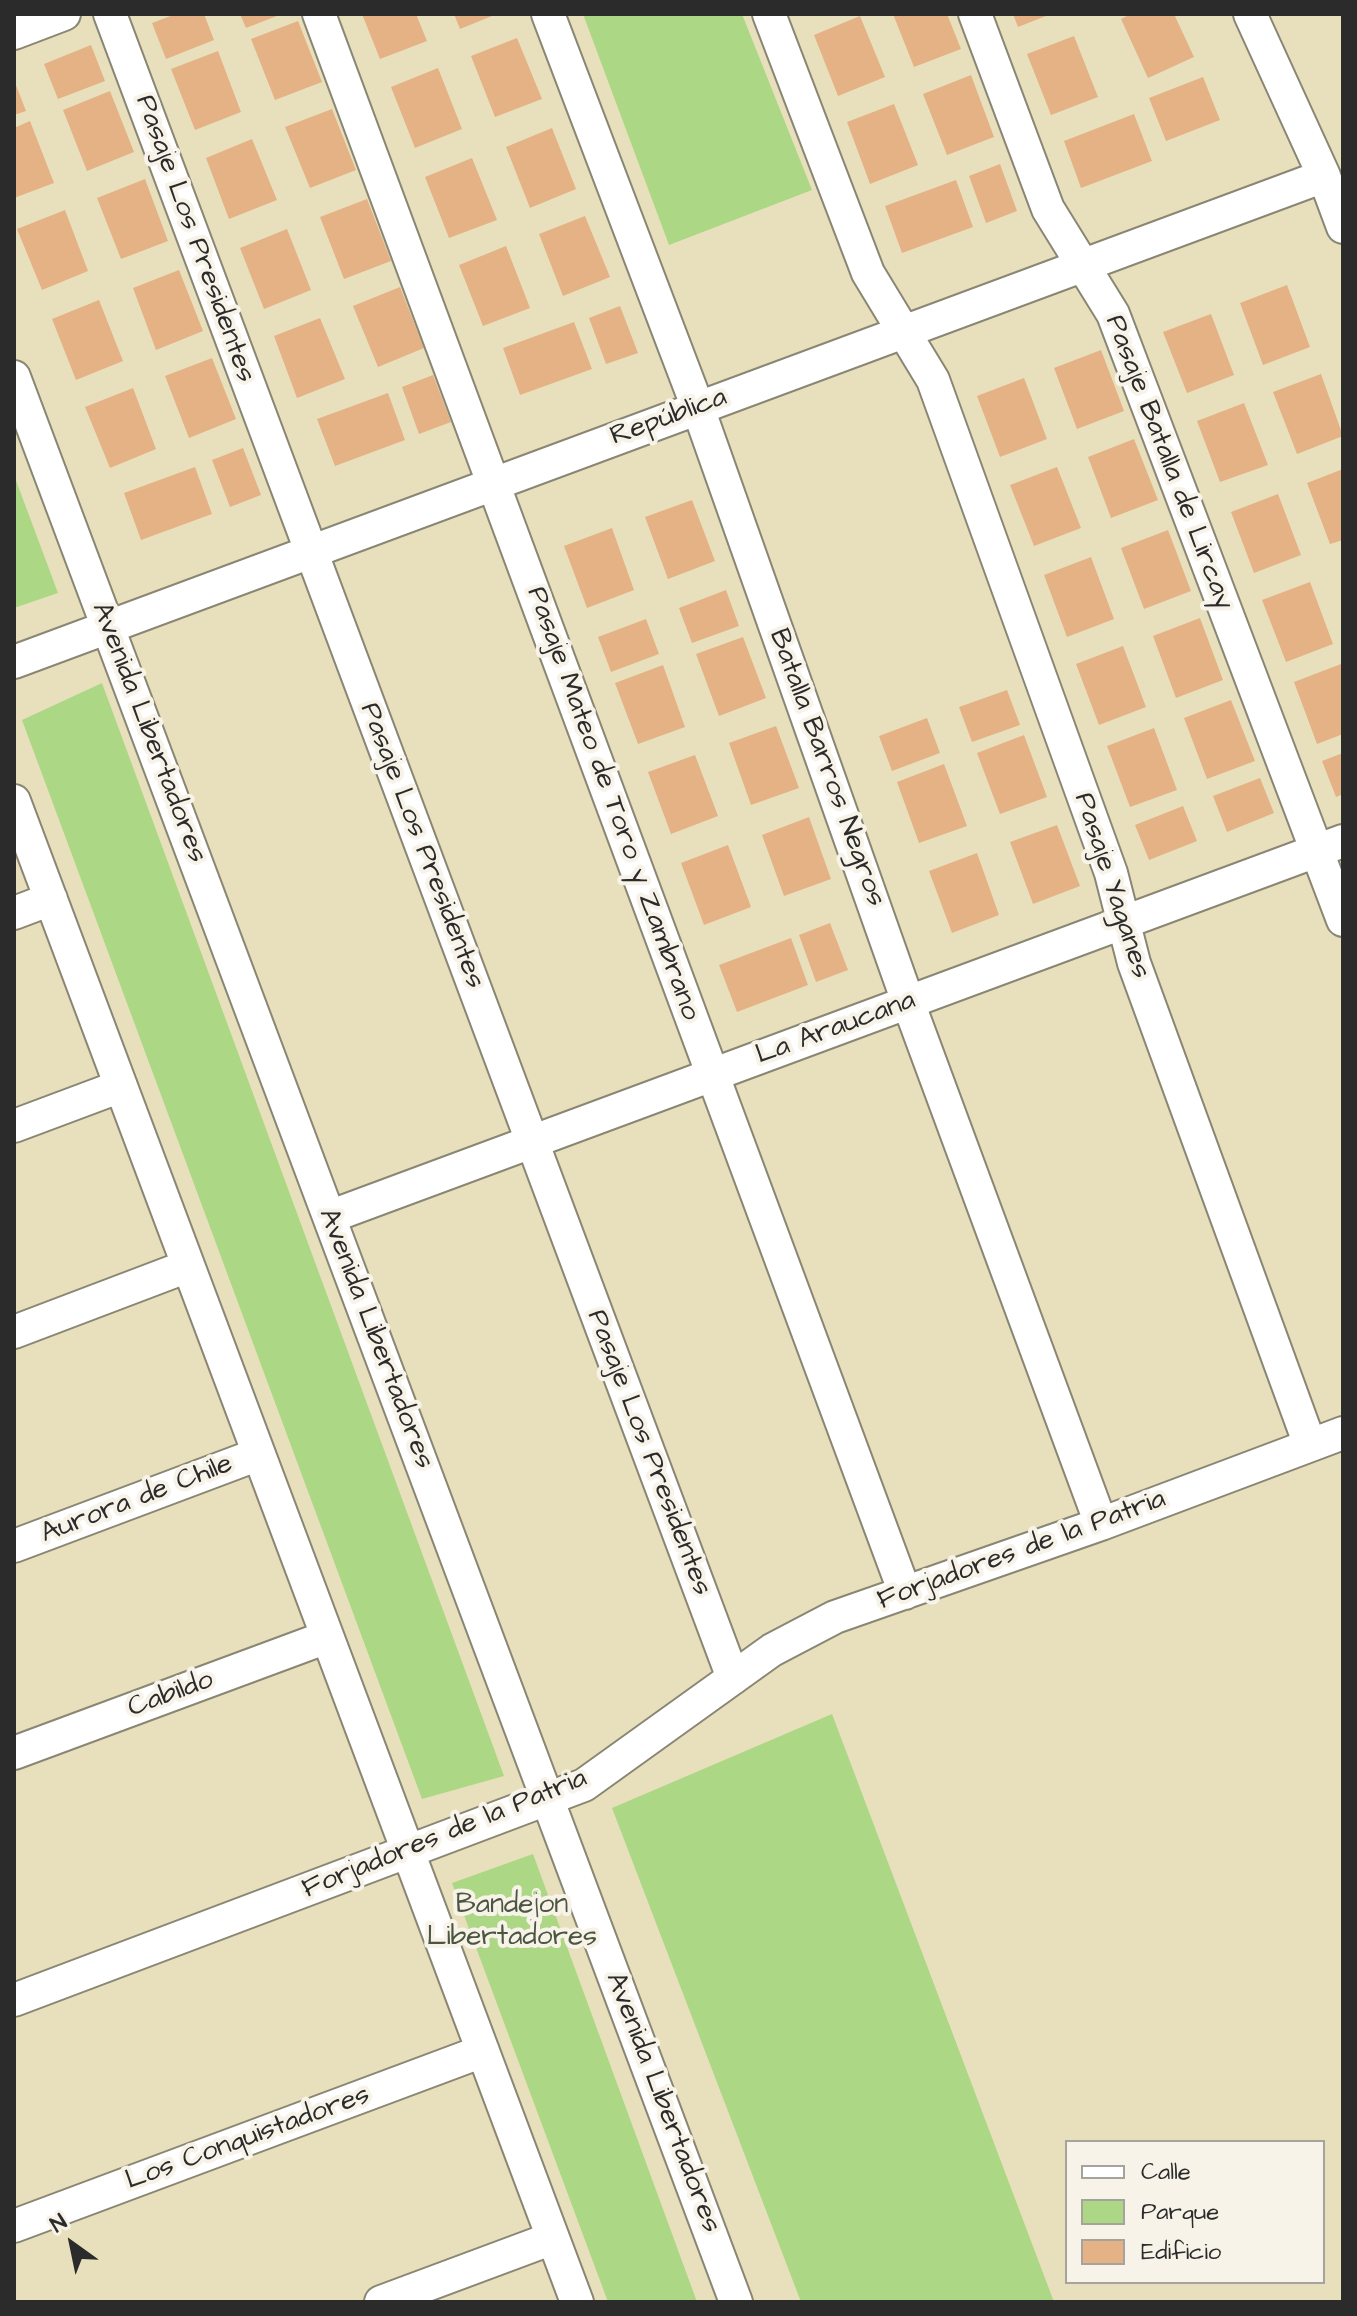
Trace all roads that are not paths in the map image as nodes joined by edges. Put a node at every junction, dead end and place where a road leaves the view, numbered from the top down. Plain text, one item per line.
1 (64, 14) edge
2 (110, 14) edge
3 (319, 14) edge
4 (548, 14) edge
5 (769, 14) edge
6 (975, 14) edge
7 (1250, 14) edge
8 (14, 33) edge
9 (1324, 176) junction
10 (1343, 227) edge
11 (1081, 265) junction
12 (902, 332) junction
13 (14, 377) edge
14 (698, 408) junction
15 (493, 483) junction
16 (310, 551) junction
17 (108, 627) junction
18 (14, 662) edge
19 (14, 801) edge
20 (1330, 846) edge
21 (51, 899) junction
22 (14, 913) edge
23 (1343, 920) edge
24 (1124, 922) junction
25 (908, 1002) junction
26 (713, 1075) junction
27 (121, 1086) junction
28 (14, 1126) edge
29 (532, 1142) junction
30 (329, 1217) junction
31 (188, 1266) junction
32 (14, 1332) edge
33 (1343, 1433) edge
34 (1310, 1445) junction
35 (259, 1454) junction
36 (1101, 1524) junction
37 (14, 1546) edge
38 (905, 1593) junction
39 (327, 1637) junction
40 (733, 1678) junction
41 (14, 1753) edge
42 (548, 1800) junction
43 (408, 1853) junction
44 (14, 2000) edge
45 (483, 2051) junction
46 (14, 2226) edge
47 (553, 2238) junction
48 (381, 2302) edge
49 (577, 2302) edge
50 (736, 2302) edge

1 - 8 street
2 - 16 street, Pasaje Los Presidentes
3 - 15 street, Pasaje Mateo de Toro y Zambrano
4 - 14 street, Batalla Barros Negros
5 - 12 street, Pasaje Yaganes
6 - 11 street, Pasaje Batalla de Lircay
7 - 9 street
9 - 10 street
9 - 11 street, República
11 - 12 street, República
11 - 20 street, Pasaje Batalla de Lircay
12 - 14 street, República
12 - 24 street, Pasaje Yaganes
13 - 17 street, Avenida Libertadores
14 - 15 street, República
14 - 25 street, Batalla Barros Negros
15 - 16 street, República
15 - 26 street, Pasaje Mateo de Toro y Zambrano
16 - 17 street, República
16 - 29 street, Pasaje Los Presidentes
17 - 18 street, República
17 - 30 street, Avenida Libertadores
19 - 21 street
20 - 23 street, Pasaje Batalla de Lircay
20 - 24 street, La Araucana
21 - 22 street
21 - 27 street
24 - 25 street, La Araucana
24 - 34 street, Pasaje Yaganes
25 - 26 street, La Araucana
25 - 36 street, Batalla Barros Negros
26 - 29 street, La Araucana
26 - 38 street, Pasaje Mateo de Toro y Zambrano
27 - 28 street
27 - 31 street
29 - 30 street, La Araucana
29 - 40 street, Pasaje Los Presidentes
30 - 42 street, Avenida Libertadores
31 - 32 street
31 - 35 street
33 - 34 street, Forjadores de la Patria
34 - 36 street, Forjadores de la Patria
35 - 37 street, Aurora de Chile
35 - 39 street
36 - 38 street, Forjadores de la Patria
38 - 40 street, Forjadores de la Patria
39 - 41 street, Cabildo
39 - 43 street
40 - 42 street, Forjadores de la Patria
42 - 43 street, Forjadores de la Patria
42 - 50 street, Avenida Libertadores
43 - 44 street, Forjadores de la Patria
43 - 45 street
45 - 46 street, Los Conquistadores
45 - 47 street
47 - 48 street
47 - 49 street

